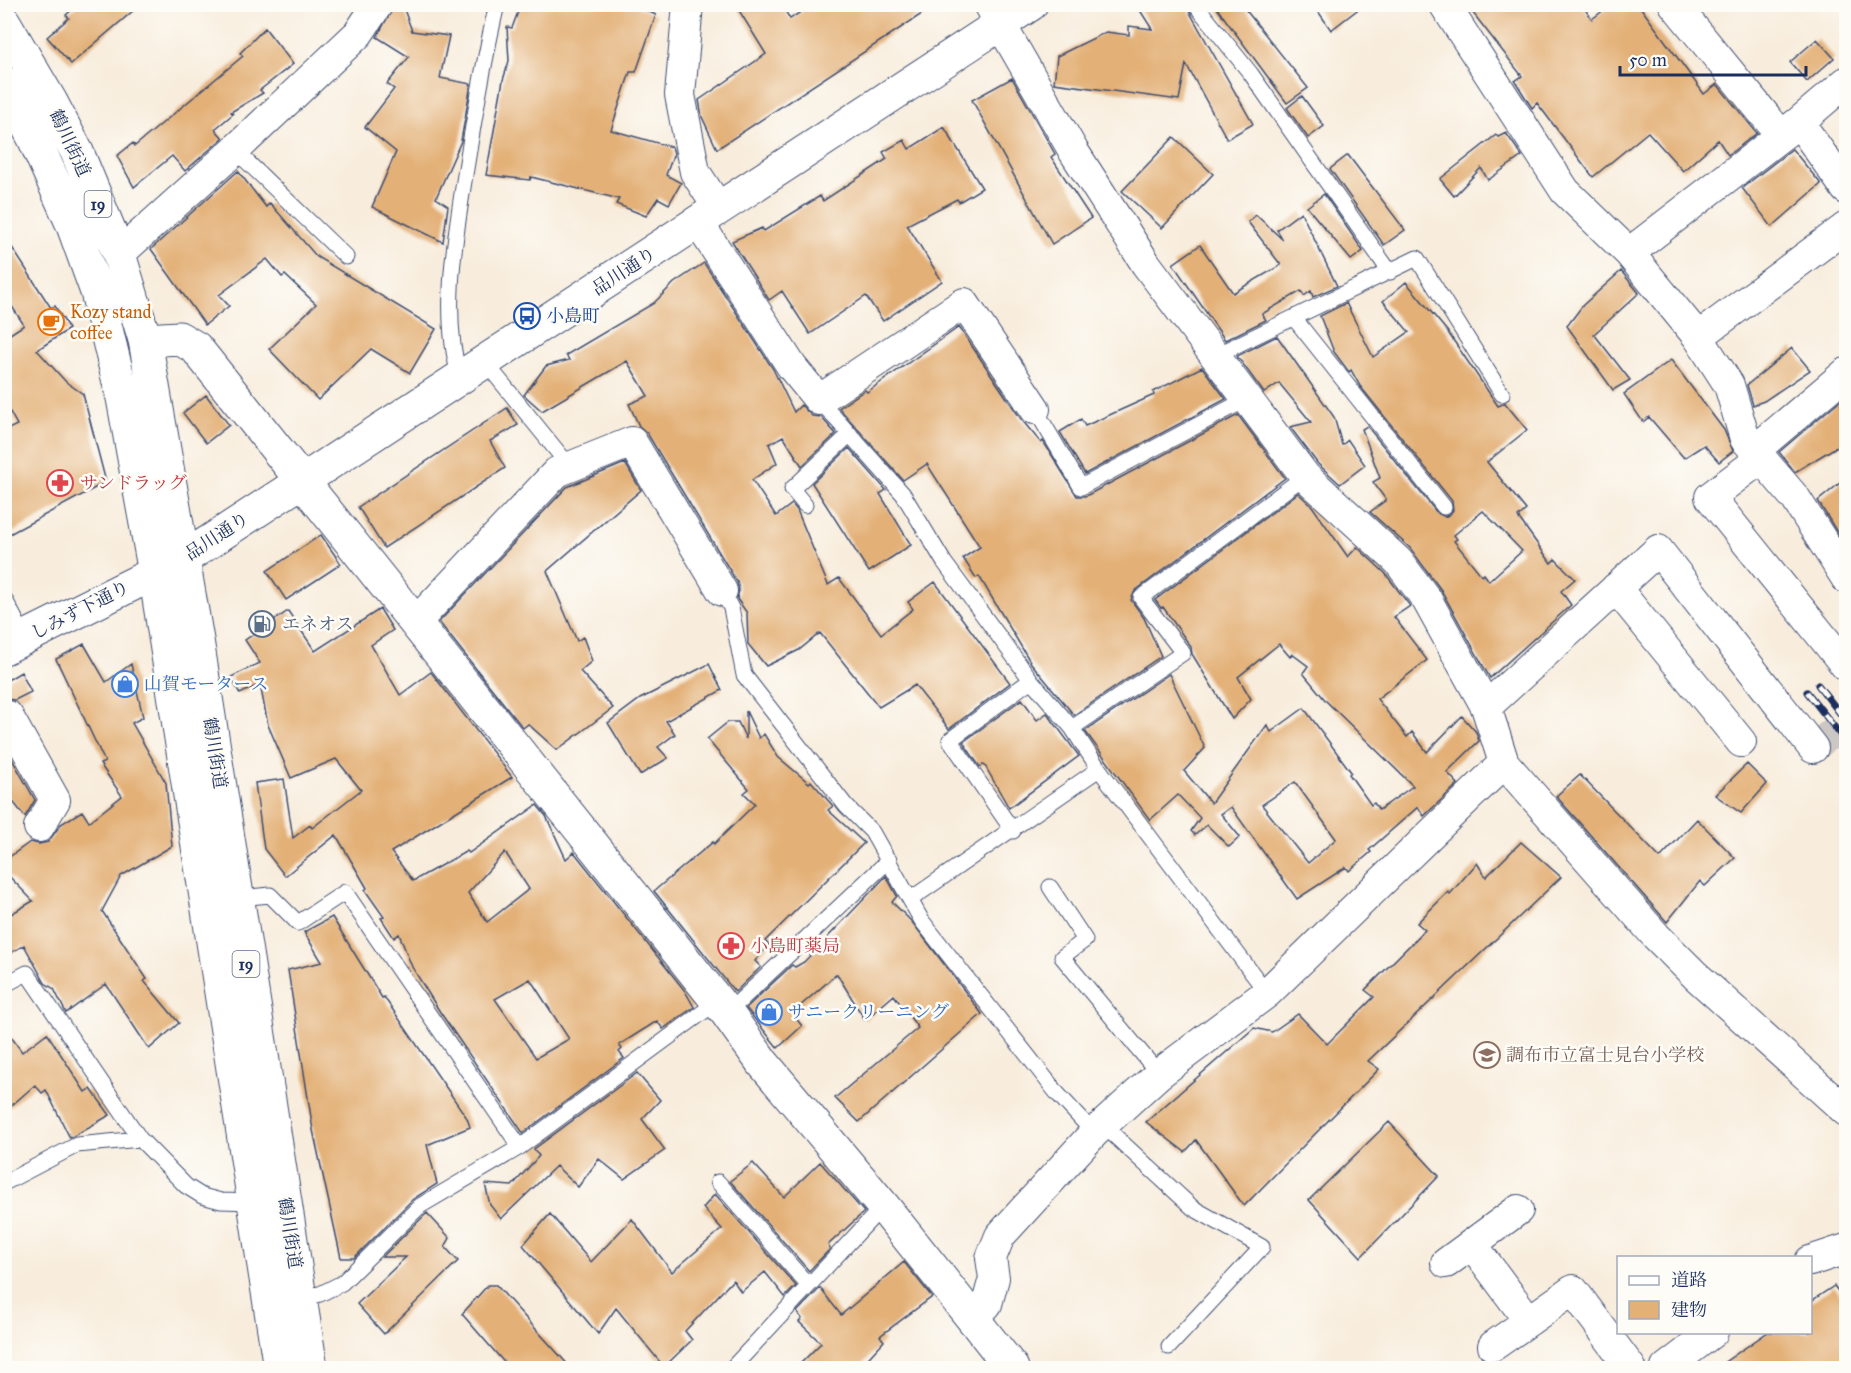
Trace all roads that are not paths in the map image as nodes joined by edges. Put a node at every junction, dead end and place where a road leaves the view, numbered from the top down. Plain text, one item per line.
1 (378, 4) edge
2 (497, 4) edge
3 (688, 4) edge
4 (1031, 4) edge
5 (1195, 4) edge
6 (1444, 4) edge
7 (1674, 4) edge
8 (994, 15) edge
9 (4, 22) edge
10 (1846, 81) edge
11 (4, 83) edge
12 (1790, 128) junction
13 (236, 150) junction
14 (1846, 189) edge
15 (708, 215) junction
16 (1846, 227) edge
17 (1629, 253) junction
18 (119, 254) junction
19 (346, 257) dead end
20 (1390, 272) junction
21 (1294, 318) junction
22 (1698, 337) junction
23 (145, 339) junction
24 (1215, 356) junction
25 (472, 370) junction
26 (1846, 374) edge
27 (1502, 394) dead end
28 (1247, 399) junction
29 (819, 400) junction
30 (1035, 409) joint
31 (850, 434) junction
32 (1757, 455) junction
33 (570, 467) junction
34 (1305, 476) junction
35 (303, 480) junction
36 (805, 505) dead end
37 (1444, 507) dead end
38 (169, 566) junction
39 (1846, 578) edge
40 (1616, 588) junction
41 (722, 591) joint
42 (4, 598) edge
43 (415, 623) junction
44 (15, 643) edge
45 (1846, 666) edge
46 (1031, 680) junction
47 (1486, 707) junction
48 (4, 717) edge
49 (1072, 729) junction
50 (1740, 742) dead end
51 (1813, 747) dead end
52 (1504, 763) junction
53 (1099, 769) junction
54 (39, 827) dead end
55 (1013, 831) junction
56 (889, 860) junction
57 (1050, 887) dead end
58 (238, 898) junction
59 (911, 899) junction
60 (4, 985) edge
61 (1267, 993) junction
62 (722, 1007) junction
63 (1160, 1074) junction
64 (1846, 1111) edge
65 (1098, 1129) junction
66 (140, 1139) junction
67 (520, 1147) junction
68 (4, 1182) edge
69 (718, 1182) dead end
70 (253, 1202) junction
71 (883, 1206) junction
72 (1518, 1210) dead end
73 (1472, 1244) junction
74 (1846, 1249) edge
75 (1812, 1261) edge
76 (1446, 1263) dead end
77 (808, 1286) junction
78 (300, 1297) junction
79 (973, 1319) junction
80 (1529, 1321) junction
81 (1710, 1334) edge
82 (1493, 1346) dead end
83 (1169, 1347) dead end
84 (280, 1368) edge
85 (311, 1368) edge
86 (732, 1368) edge
87 (1012, 1368) edge
88 (1631, 1368) edge
89 (1666, 1368) edge

1 - 13 street
2 - 25 lane
3 - 15 street
4 - 8 main road, 品川通り
5 - 20 lane
6 - 17 street
7 - 12 street
8 - 15 main road, 品川通り
8 - 24 street
9 - 18 main road, 鶴川街道 / 19
10 - 12 street
11 - 38 main road, 鶴川街道 / 19
12 - 14 street
12 - 17 street
13 - 18 street
13 - 19 lane
15 - 25 main road, 品川通り
15 - 29 street
16 - 22 street
17 - 22 street
18 - 23 main road, 鶴川街道 / 19
20 - 21 lane
20 - 27 lane
21 - 24 lane
21 - 37 lane
22 - 32 street
23 - 35 main road
23 - 38 main road, 鶴川街道 / 19
24 - 28 street
25 - 33 lane
25 - 35 main road, 品川通り
26 - 32 street
28 - 30 lane
28 - 34 street
29 - 30 street
29 - 31 lane
31 - 36 lane
31 - 46 lane
32 - 39 street
32 - 45 street
33 - 41 street
33 - 43 street
34 - 47 street
34 - 49 lane
35 - 38 main road, 品川通り
35 - 43 main road
38 - 44 main road, しみず下通り
38 - 58 main road, 鶴川街道 / 19
38 - 70 main road, 鶴川街道 / 19
40 - 47 street
40 - 50 street
40 - 51 street
41 - 56 lane
42 - 44 lane
43 - 62 main road
46 - 49 lane
46 - 55 lane
47 - 52 street
48 - 54 street
49 - 53 lane
52 - 61 street
52 - 64 street
53 - 55 lane
53 - 61 lane
55 - 59 lane
56 - 59 lane
56 - 62 lane
57 - 63 lane
58 - 67 lane
58 - 78 main road, 鶴川街道 / 19
59 - 65 lane
60 - 66 lane
61 - 63 street
62 - 67 lane
62 - 71 main road
63 - 65 street
65 - 79 street
65 - 83 lane
66 - 68 lane
66 - 70 lane
67 - 78 lane
69 - 77 lane
70 - 84 main road, 鶴川街道 / 19
71 - 77 lane
71 - 79 main road
72 - 73 street
73 - 76 street
73 - 80 street
74 - 75 street
77 - 86 lane
78 - 85 main road, 鶴川街道 / 19
79 - 87 main road
80 - 82 street
80 - 88 street
81 - 89 street

